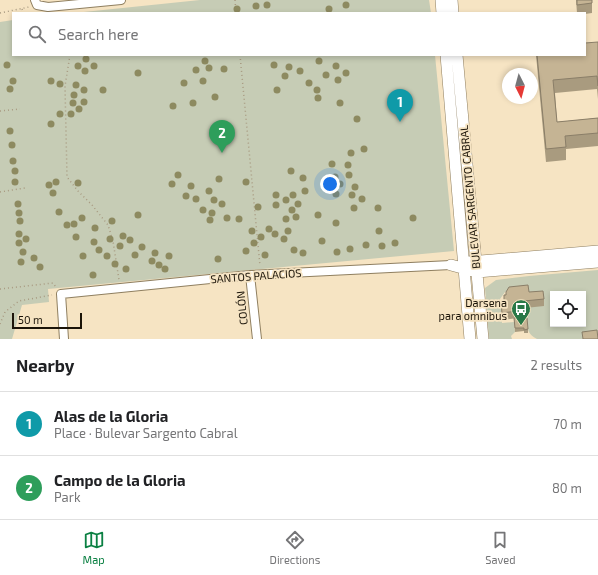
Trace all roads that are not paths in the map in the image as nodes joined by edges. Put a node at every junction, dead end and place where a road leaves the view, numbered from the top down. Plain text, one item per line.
1 (121, 0) edge
2 (441, 0) edge
3 (452, 0) edge
4 (36, 2) edge
5 (442, 12) edge
6 (453, 12) edge
7 (446, 56) edge
8 (457, 56) edge
9 (598, 251) edge
10 (476, 261) junction
11 (598, 262) edge
12 (451, 265) joint
13 (465, 265) junction
14 (477, 272) junction
15 (250, 275) junction
16 (64, 339) edge
17 (257, 339) edge
18 (470, 339) edge
19 (483, 339) edge

1 - 4 street
2 - 5 main road
3 - 6 main road
7 - 13 main road, BULEVAR SARGENTO CABRAL
8 - 10 main road, BULEVAR SARGENTO CABRAL
9 - 10 main road, SANTOS PALACIOS
10 - 13 main road, SANTOS PALACIOS
10 - 14 main road, BULEVAR SARGENTO CABRAL
11 - 14 main road
12 - 13 main road, SANTOS PALACIOS
12 - 15 street, SANTOS PALACIOS
13 - 14 main road
13 - 18 main road, BULEVAR SARGENTO CABRAL
14 - 19 main road, BULEVAR SARGENTO CABRAL
15 - 16 street, SANTOS PALACIOS
15 - 17 street, COLÓN

